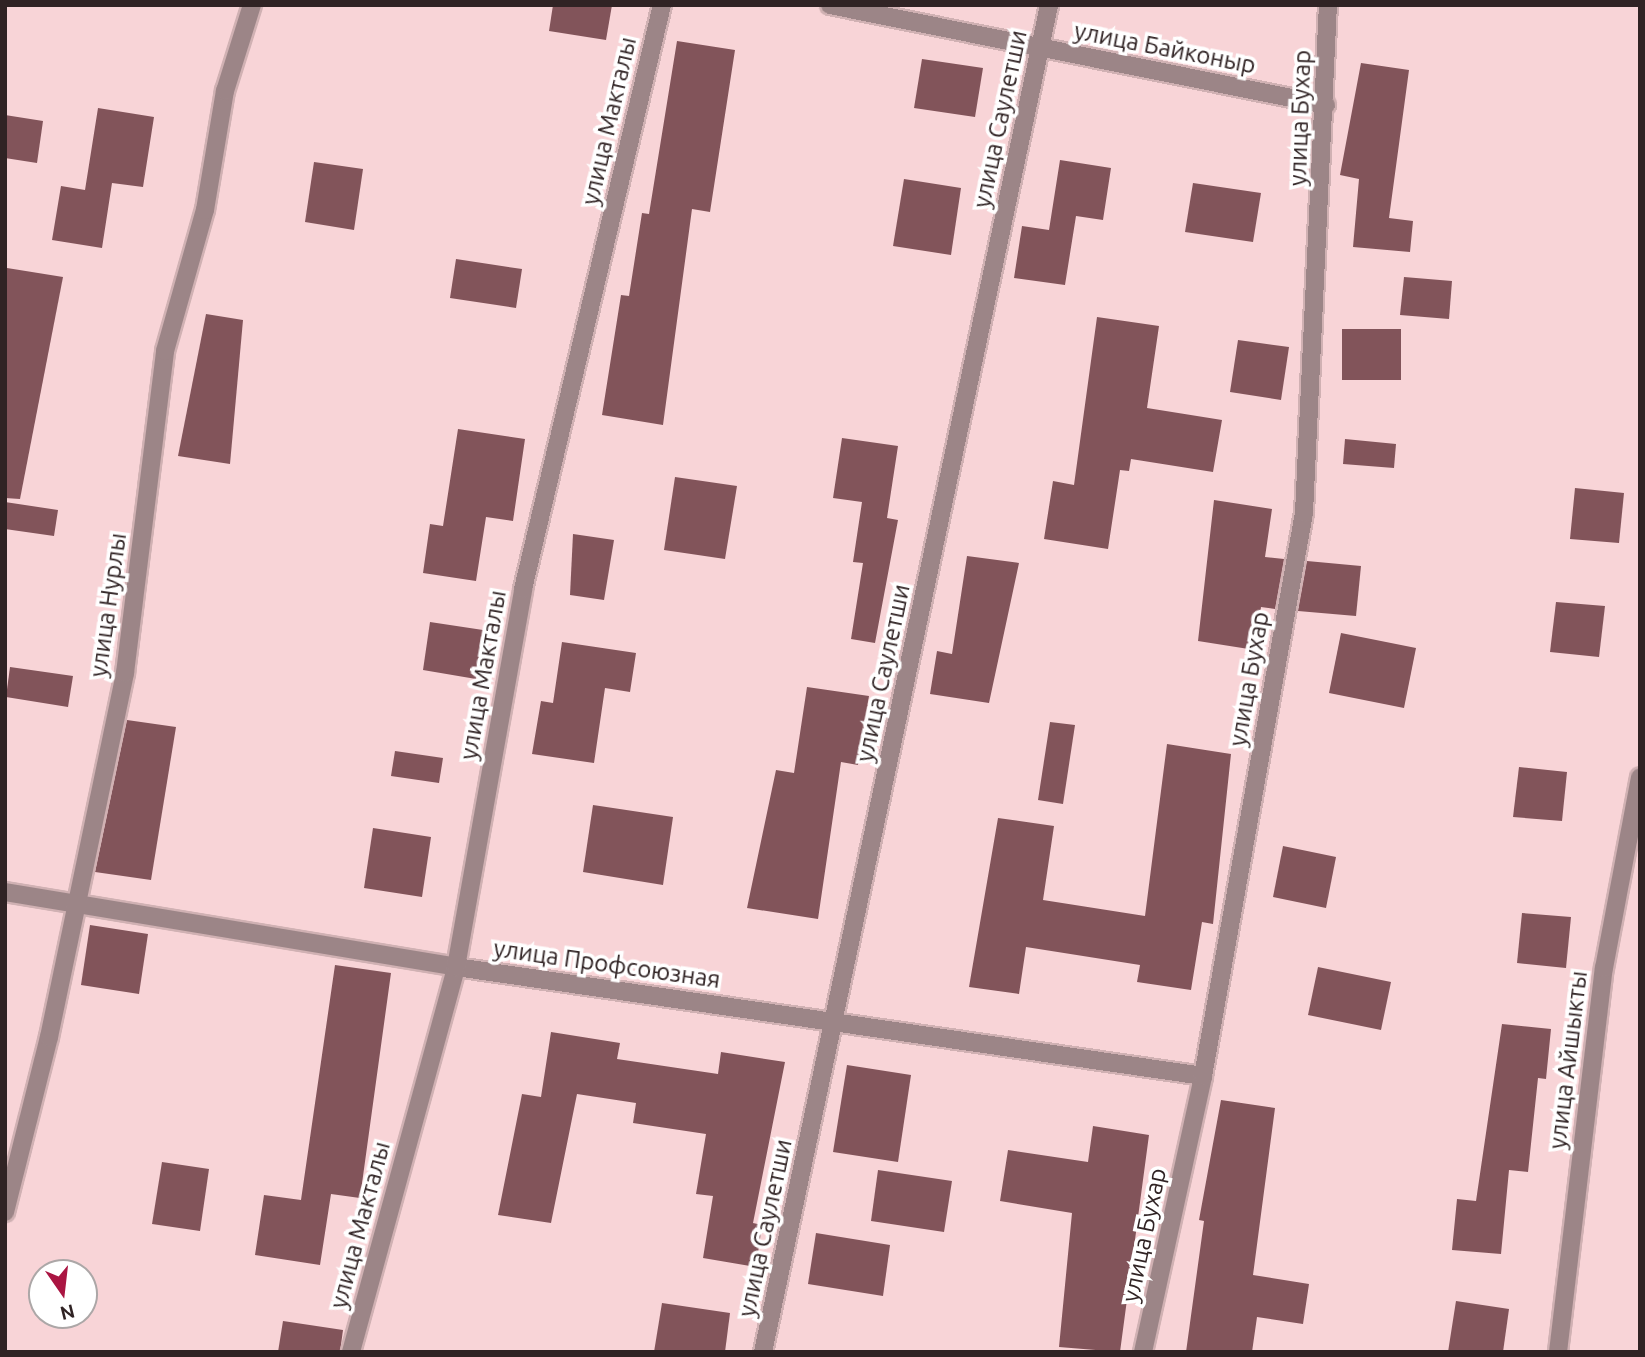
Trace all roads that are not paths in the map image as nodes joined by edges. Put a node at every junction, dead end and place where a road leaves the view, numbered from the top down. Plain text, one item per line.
1 (252, 5) edge
2 (662, 5) edge
3 (830, 5) edge
4 (1049, 5) edge
5 (1328, 5) edge
6 (1041, 48) junction
7 (1326, 105) junction
8 (1640, 776) edge
9 (5, 892) edge
10 (74, 908) junction
11 (456, 967) junction
12 (833, 1022) junction
13 (1203, 1076) junction
14 (5, 1212) edge
15 (351, 1352) edge
16 (763, 1352) edge
17 (1143, 1352) edge
18 (1558, 1352) edge

1 - 10 street, улица Нурлы
2 - 11 street, улица Макталы
3 - 6 street, улица Байконыр
4 - 6 street, улица Саулетши
5 - 7 street, улица Бухар
6 - 7 street, улица Байконыр
6 - 12 street, улица Саулетши
7 - 13 street, улица Бухар
8 - 18 street, улица Айшыкты
9 - 10 street, улица Профсоюзная
10 - 11 street, улица Профсоюзная
10 - 14 street, улица Нурлы
11 - 12 street, улица Профсоюзная
11 - 15 street, улица Макталы
12 - 13 street, улица Профсоюзная
12 - 16 street, улица Саулетши
13 - 17 street, улица Бухар

